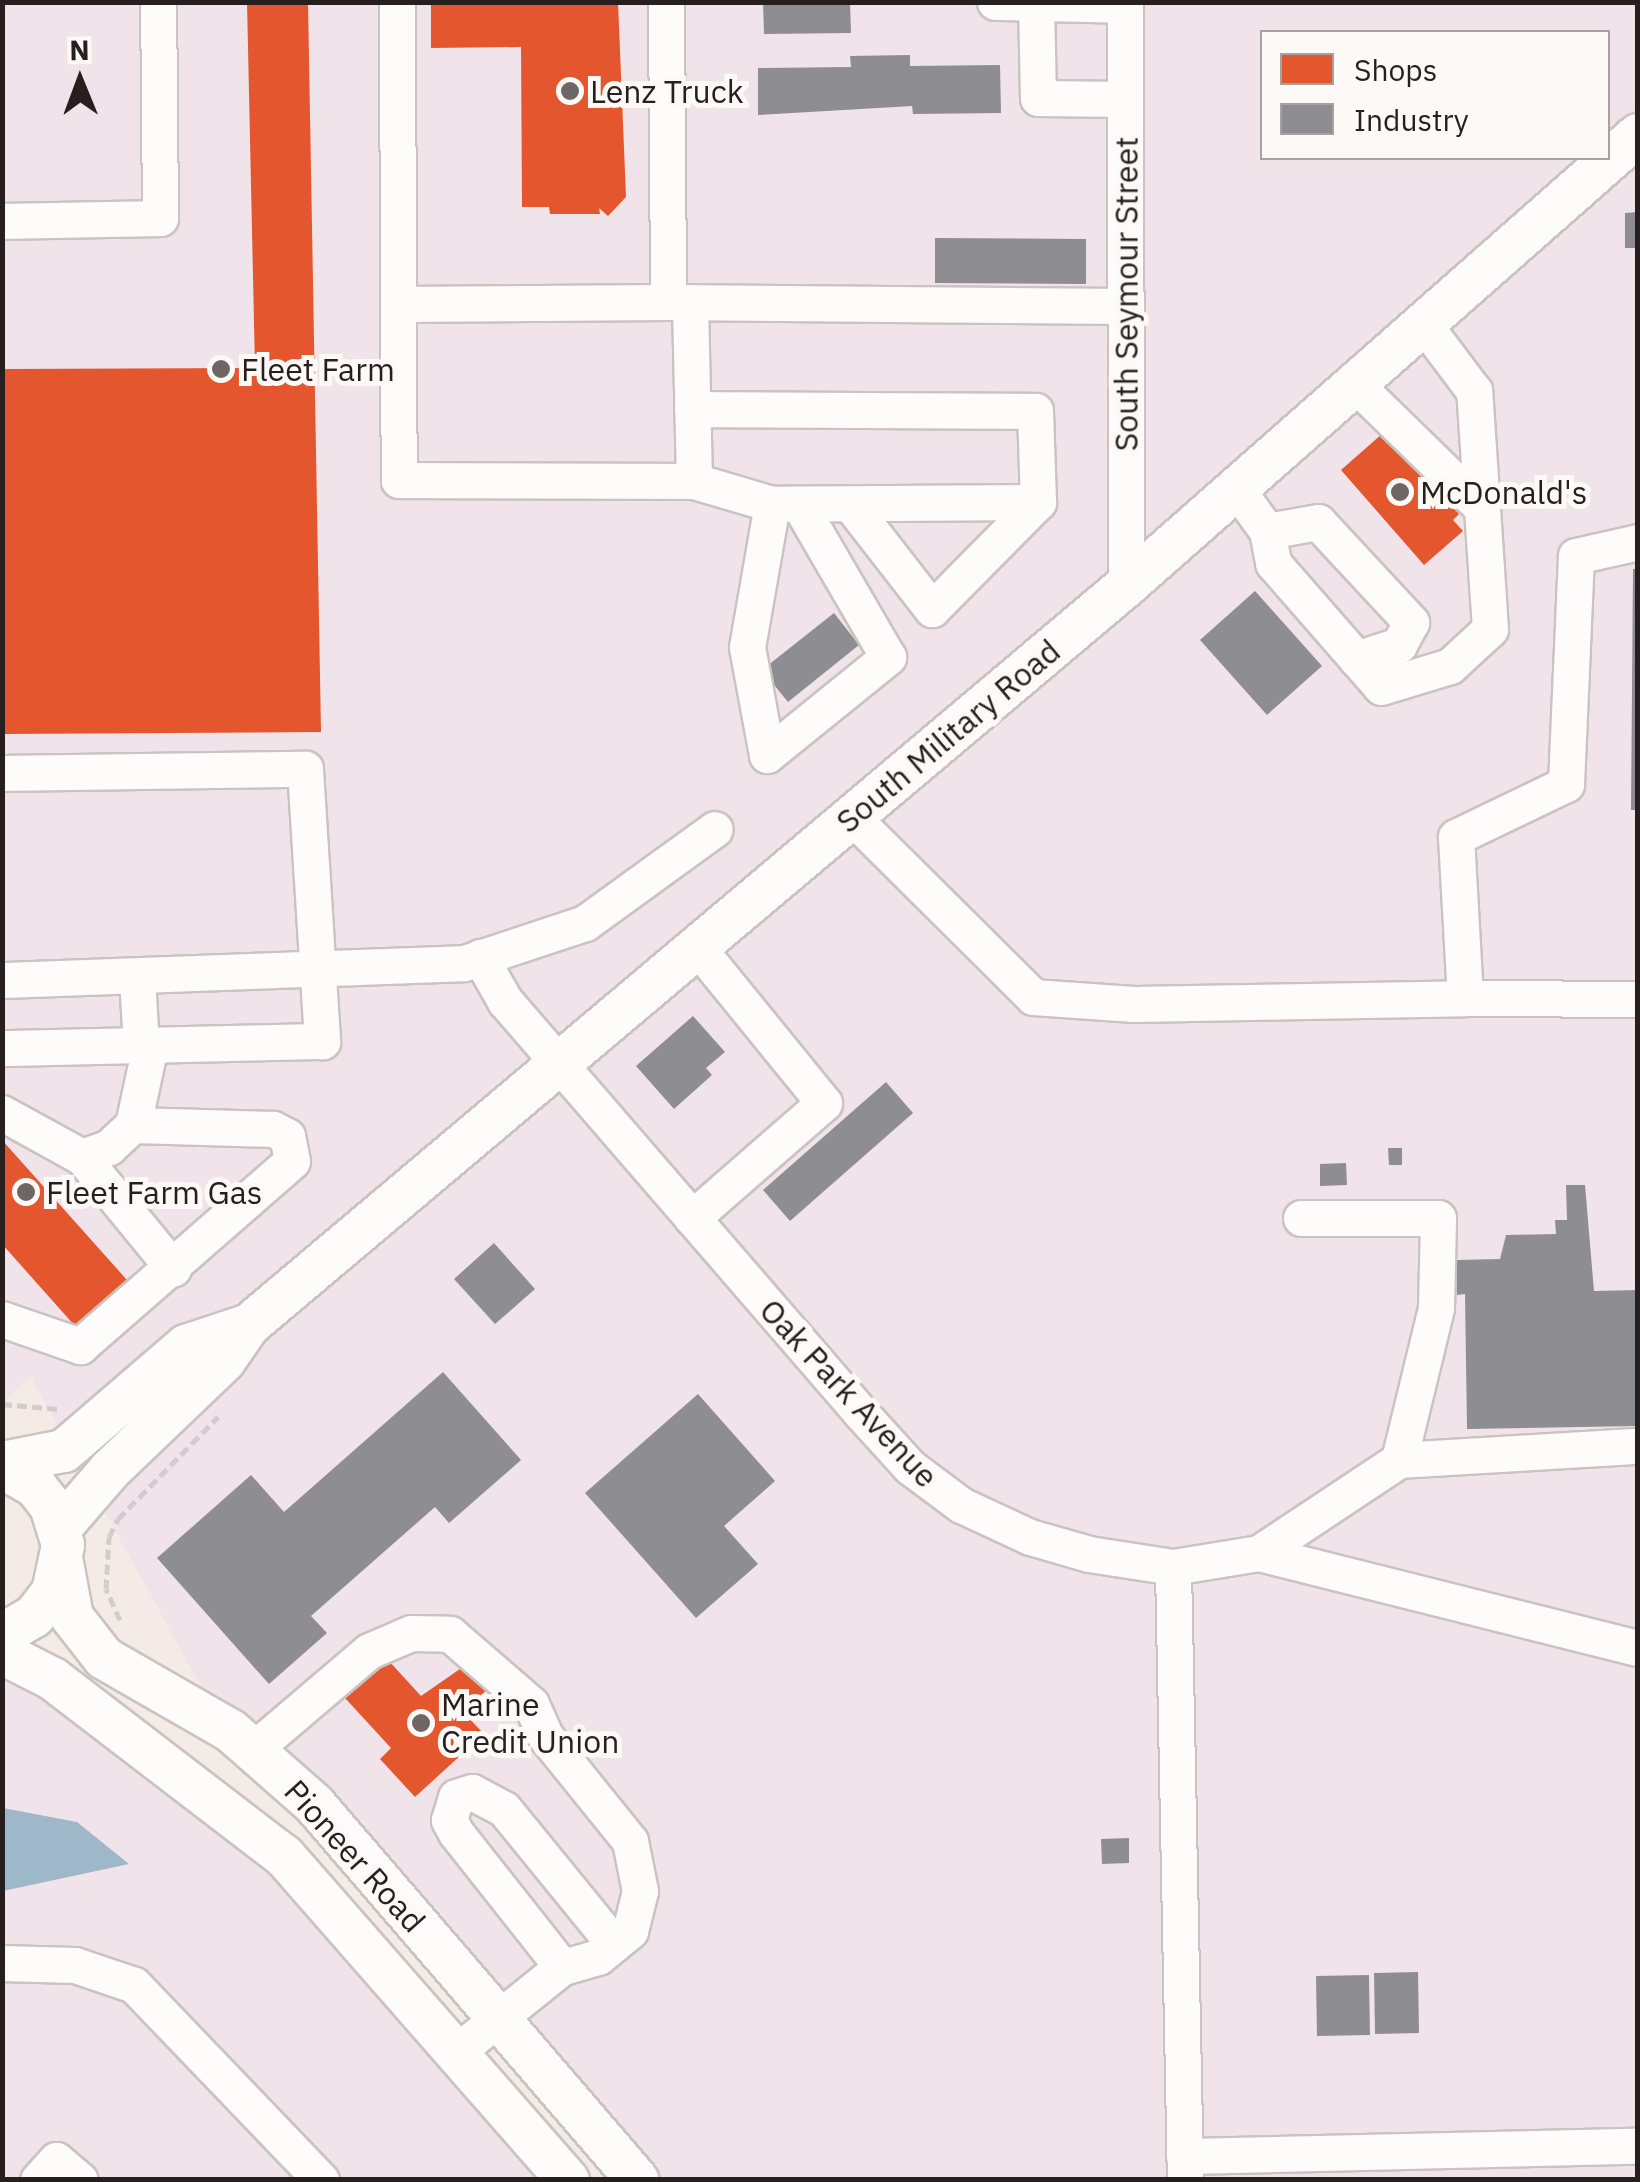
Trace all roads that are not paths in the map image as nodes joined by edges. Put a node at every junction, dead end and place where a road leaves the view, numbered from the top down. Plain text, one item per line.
1 (158, 2) edge
2 (397, 2) edge
3 (666, 2) edge
4 (996, 2) edge
5 (1036, 3) edge
6 (1125, 4) edge
7 (1125, 99) junction
8 (1638, 135) edge
9 (1610, 160) edge
10 (1610, 160) edge
11 (2, 222) edge
12 (679, 302) junction
13 (398, 304) junction
14 (1126, 306) junction
15 (1424, 323) junction
16 (1355, 384) junction
17 (692, 409) junction
18 (694, 481) junction
19 (1236, 488) junction
20 (1038, 502) junction
21 (786, 504) junction
22 (851, 505) junction
23 (1482, 508) junction
24 (1267, 531) junction
25 (1638, 542) edge
26 (1126, 586) junction
27 (1356, 659) junction
28 (2, 772) edge
29 (852, 817) junction
30 (715, 828) dead end
31 (697, 948) junction
32 (480, 957) junction
33 (318, 973) junction
34 (137, 977) junction
35 (2, 980) edge
36 (1465, 998) junction
37 (1638, 999) edge
38 (146, 1046) junction
39 (2, 1048) edge
40 (559, 1064) junction
41 (2, 1113) edge
42 (133, 1125) junction
43 (82, 1157) junction
44 (692, 1218) junction
45 (1300, 1218) dead end
46 (173, 1268) junction
47 (2, 1318) edge
48 (249, 1325) junction
49 (1638, 1446) edge
50 (1398, 1460) junction
51 (2, 1465) edge
52 (61, 1546) junction
53 (1258, 1554) junction
54 (1173, 1567) junction
55 (2, 1635) edge
56 (1638, 1648) edge
57 (2, 1653) edge
58 (2, 1667) edge
59 (53, 1678) junction
60 (255, 1748) junction
61 (614, 1944) junction
62 (2, 1964) edge
63 (562, 1967) junction
64 (500, 2018) junction
65 (460, 2049) junction
66 (1638, 2146) edge
67 (1185, 2168) edge
68 (38, 2180) edge
69 (80, 2180) edge
70 (321, 2180) edge
71 (568, 2180) edge
72 (637, 2180) edge

1 - 11 street
2 - 13 street
3 - 12 street
4 - 5 street
5 - 6 street
5 - 7 street
6 - 7 street, South Seymour Street
7 - 14 street, South Seymour Street
8 - 9 main road, South Military Road
10 - 15 main road, South Military Road
12 - 13 street
12 - 14 street
12 - 17 street
13 - 18 street
14 - 26 street, South Seymour Street
15 - 16 main road, South Military Road
15 - 23 street
16 - 19 main road, South Military Road
16 - 23 street
17 - 18 street
17 - 20 street
18 - 21 street
19 - 24 street
19 - 26 main road, South Military Road
20 - 22 street
20 - 22 street
21 - 21 street
21 - 22 street
23 - 27 street
24 - 27 street
24 - 27 street
25 - 36 street
26 - 29 main road, South Military Road
28 - 33 street
29 - 31 main road, South Military Road
29 - 36 street
30 - 32 street
31 - 40 main road, South Military Road
31 - 44 street
32 - 33 street
32 - 40 street, Oak Park Avenue
33 - 34 street
33 - 38 street
34 - 35 street
34 - 38 street
36 - 37 street
38 - 39 street
38 - 42 street
40 - 44 street, Oak Park Avenue
40 - 48 main road, South Military Road
41 - 43 street
42 - 43 street
42 - 46 street
43 - 46 street
44 - 54 street, Oak Park Avenue
45 - 50 street
46 - 47 street
48 - 51 main road, South Military Road
48 - 52 main road, South Military Road
49 - 50 street
50 - 53 street
51 - 52 main road
52 - 55 main road, South Military Road
52 - 60 main road, Pioneer Road
53 - 54 street, Oak Park Avenue
53 - 56 street, Oak Park Avenue
54 - 67 street
57 - 59 main road, Pioneer Road
58 - 59 main road
59 - 65 main road, Pioneer Road
60 - 61 street
60 - 64 main road, Pioneer Road
61 - 63 street
61 - 63 street
62 - 70 street
63 - 64 street
64 - 65 street
64 - 72 main road, Pioneer Road
65 - 71 main road, Pioneer Road
66 - 67 street
68 - 69 street

